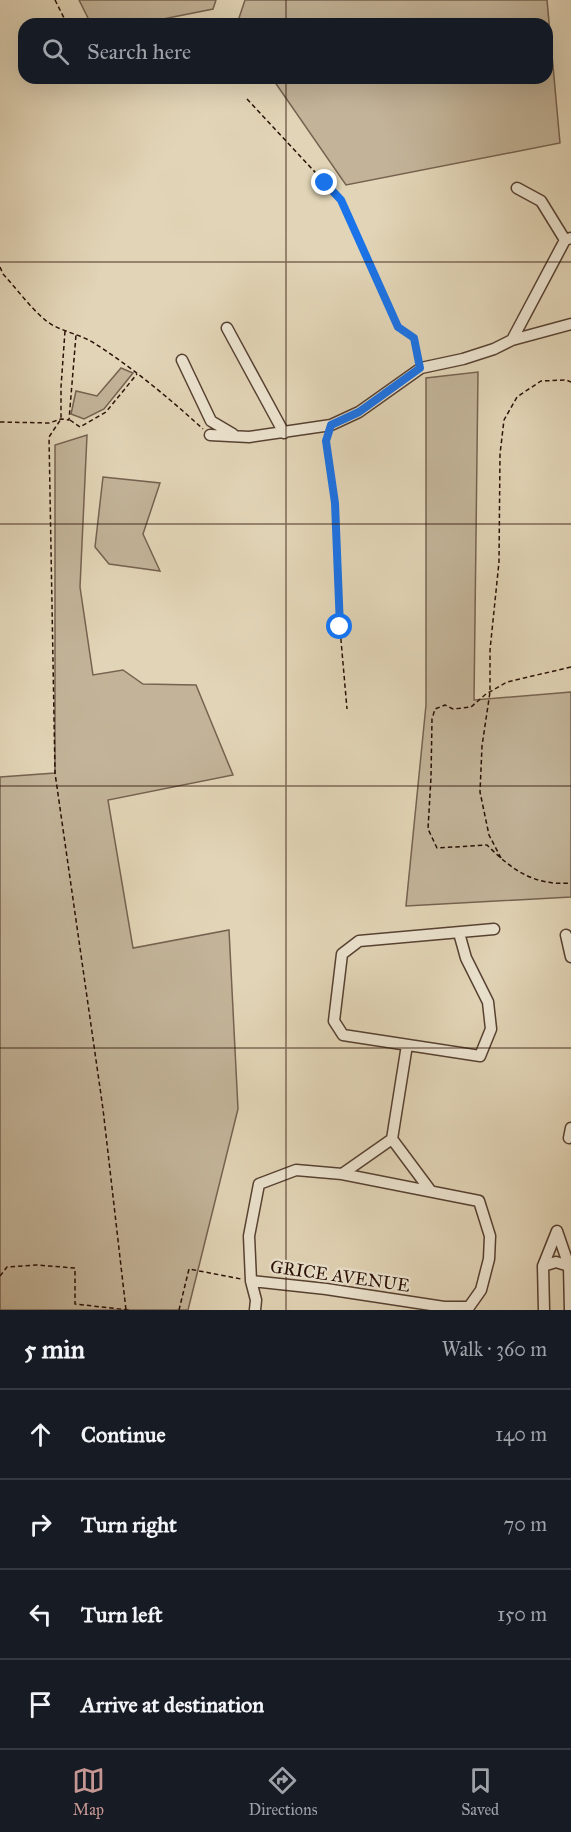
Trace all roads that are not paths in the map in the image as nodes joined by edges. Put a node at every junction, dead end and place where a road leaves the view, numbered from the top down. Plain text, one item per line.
1 (518, 188) dead end
2 (568, 239) edge
3 (571, 324) edge
4 (227, 328) dead end
5 (512, 340) junction
6 (182, 360) dead end
7 (284, 433) junction
8 (210, 435) road end
9 (239, 437) junction
10 (494, 929) dead end
11 (459, 933) junction
12 (566, 935) dead end
13 (571, 955) edge
14 (407, 1045) junction
15 (392, 1139) junction
16 (342, 1174) junction
17 (430, 1190) junction
18 (543, 1266) junction
19 (569, 1266) junction
20 (251, 1281) junction
21 (255, 1310) edge
22 (544, 1310) edge
23 (570, 1310) edge

1 - 2 street
2 - 5 street
3 - 5 street
4 - 7 street
5 - 7 street
6 - 9 street
7 - 9 street
8 - 9 street
10 - 11 street
11 - 14 street
11 - 14 street
12 - 13 street
14 - 15 street
15 - 16 street
15 - 17 street
16 - 17 street
16 - 20 street, GRICE AVENUE
17 - 20 street, GRICE AVENUE
18 - 19 street
18 - 19 street
18 - 22 street
19 - 23 street
20 - 21 street

